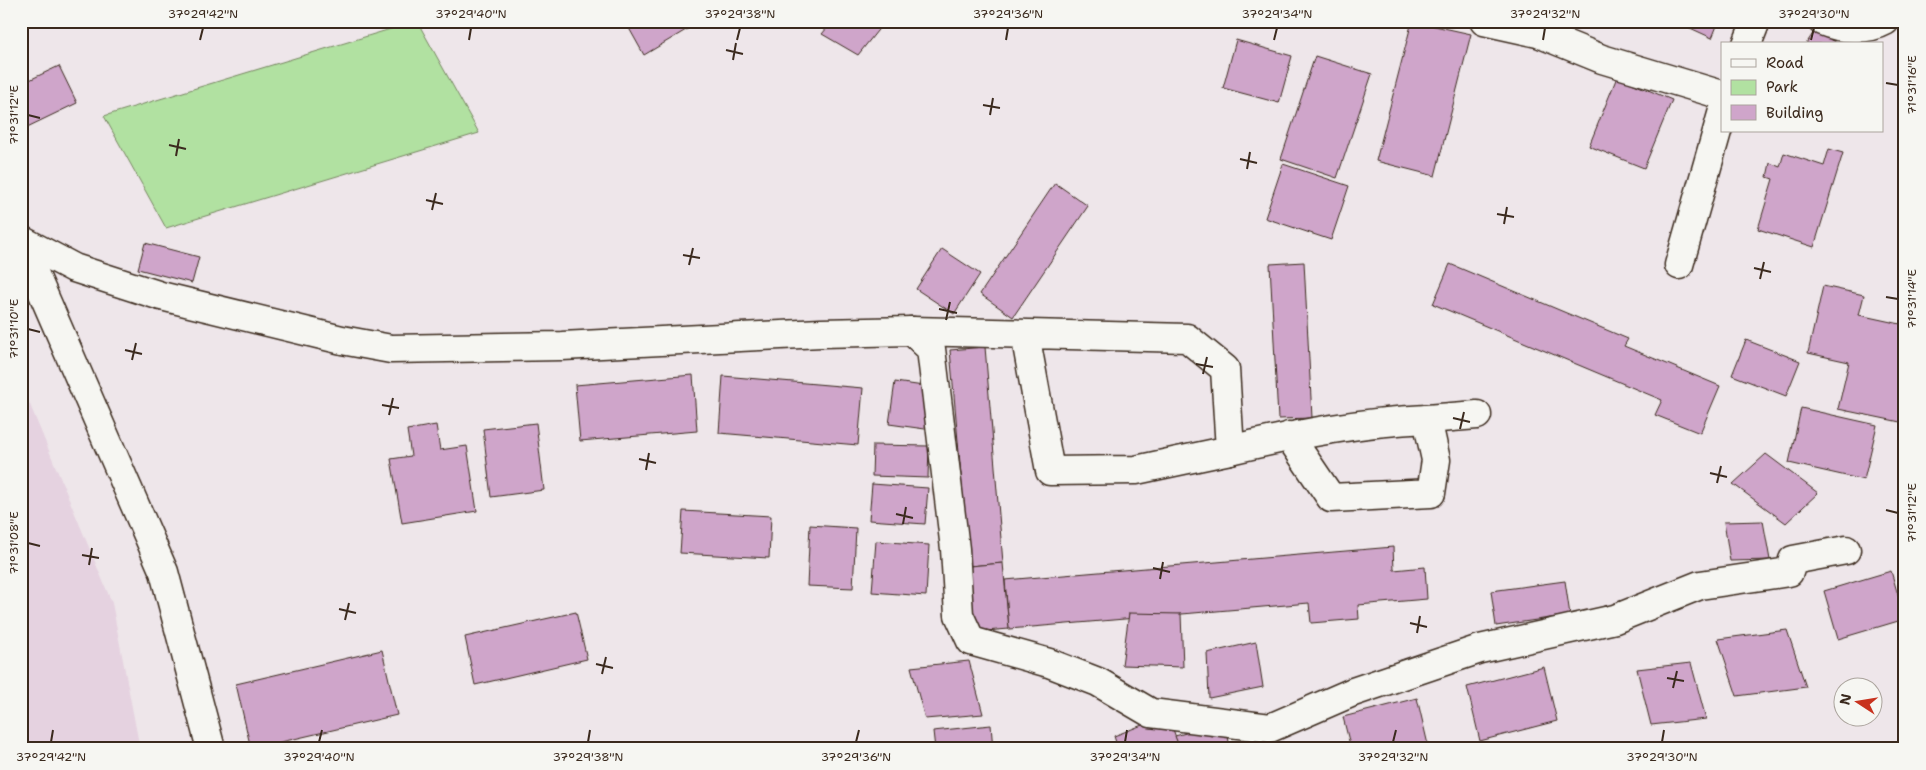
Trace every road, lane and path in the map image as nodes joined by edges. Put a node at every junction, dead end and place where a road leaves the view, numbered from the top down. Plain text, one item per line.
1 (1484, 21) edge
2 (1756, 21) edge
3 (1822, 21) edge
4 (1885, 21) edge
5 (1748, 42) edge
6 (1721, 95) edge
7 (1721, 117) edge
8 (21, 242) edge
9 (1678, 265) dead end
10 (912, 331) junction
11 (1025, 334) junction
12 (1476, 415) dead end
13 (1428, 419) junction
14 (1290, 436) junction
15 (1230, 450) junction
16 (1846, 550) dead end
17 (210, 749) edge

1 - 6 street
2 - 5 street
3 - 4 street
7 - 9 street
8 - 10 street
8 - 17 street
10 - 11 street
10 - 16 street
11 - 15 street
11 - 15 street
12 - 13 street
13 - 14 street
13 - 14 street
14 - 15 street

